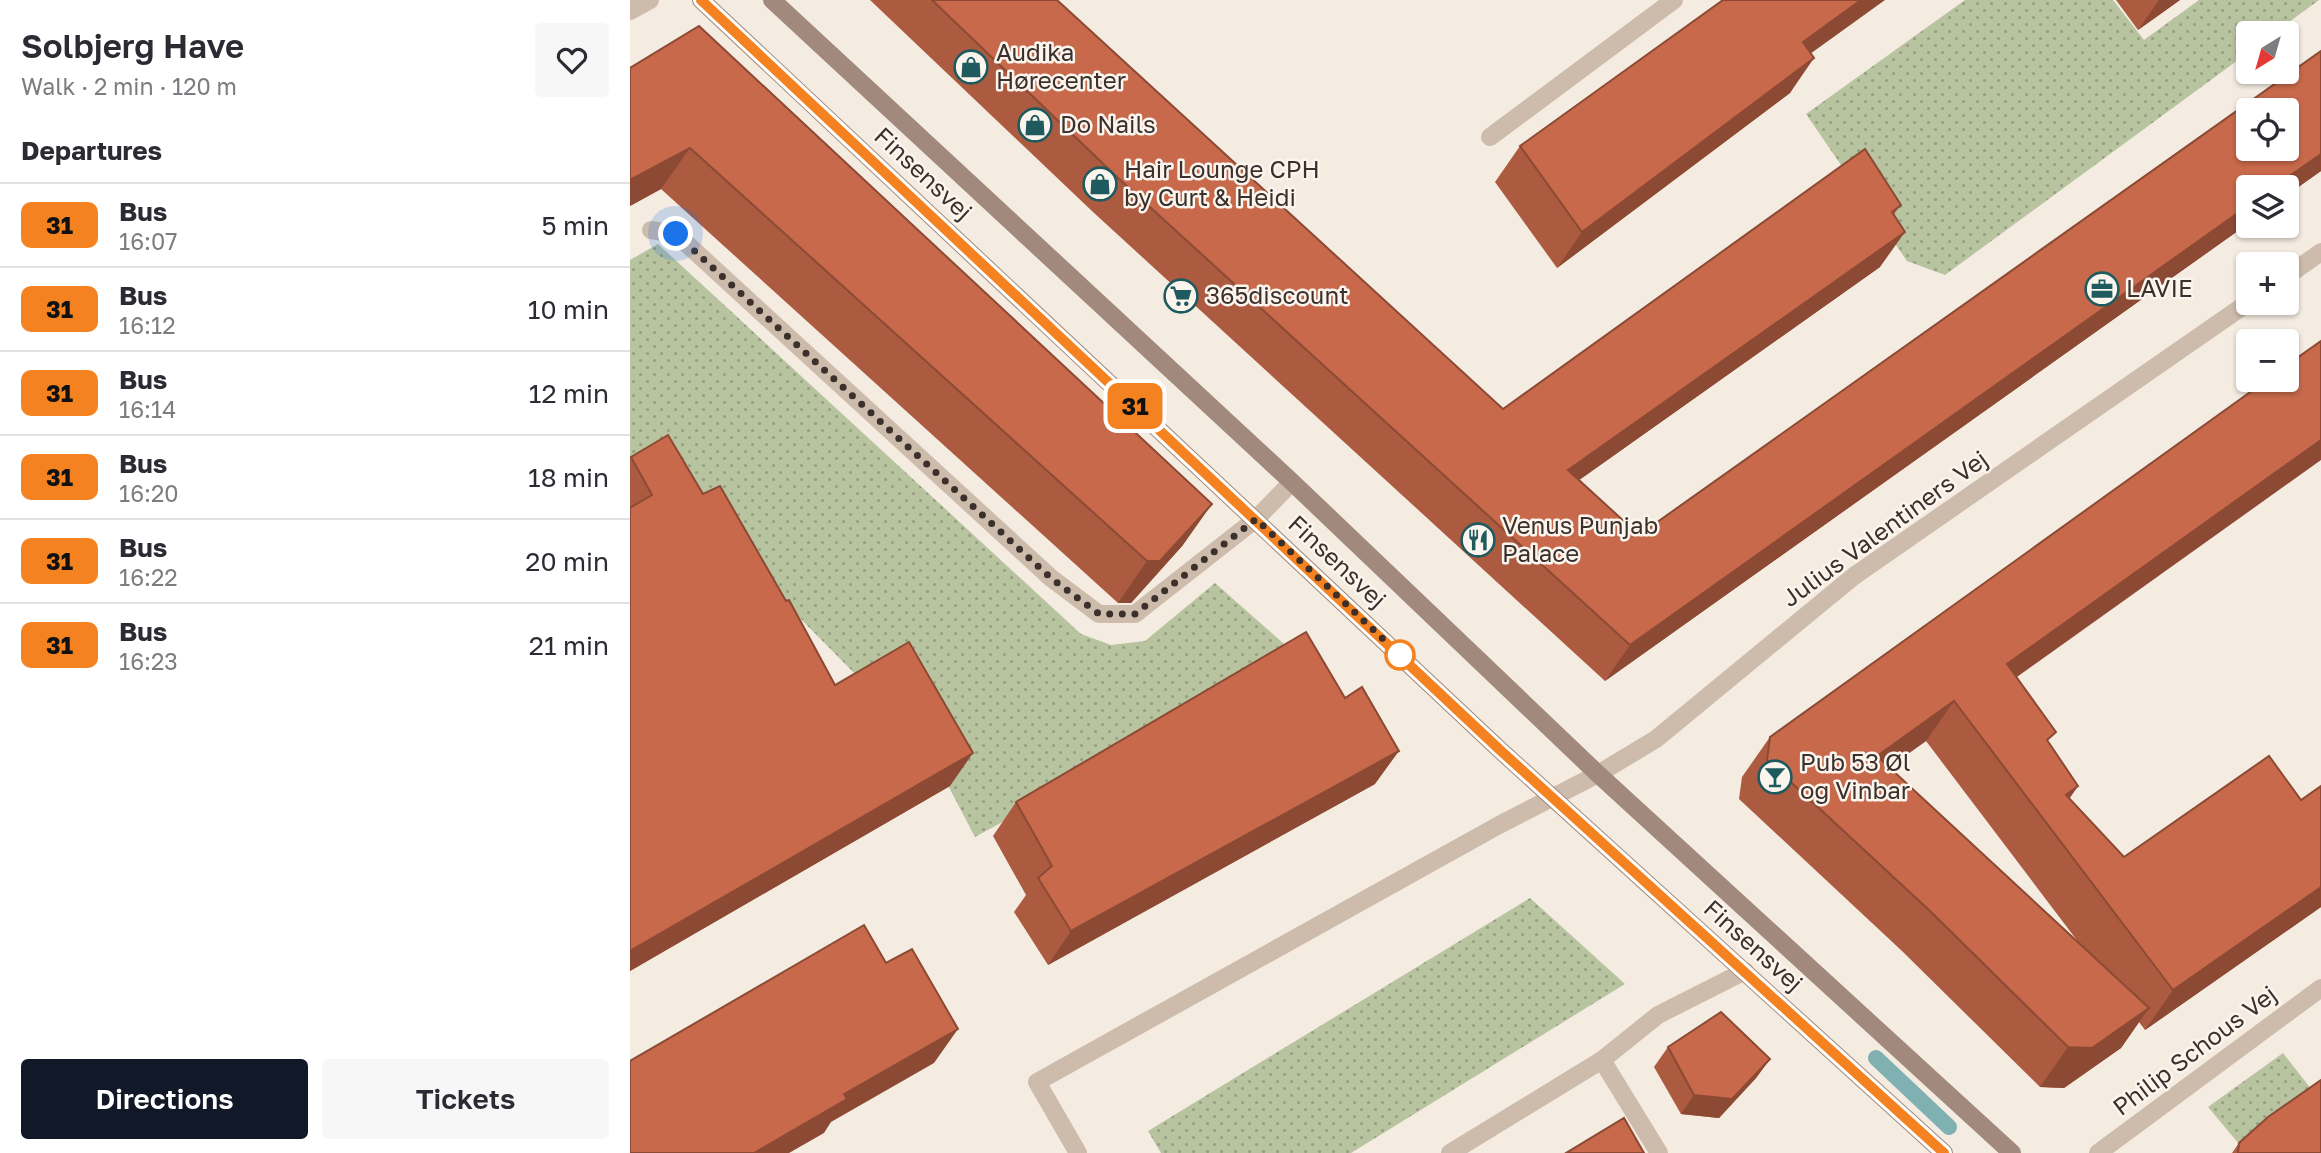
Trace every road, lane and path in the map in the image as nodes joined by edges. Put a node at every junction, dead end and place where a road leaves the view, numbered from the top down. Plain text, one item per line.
1 (650, 0) edge
2 (702, 0) edge
3 (772, 0) edge
4 (1674, 0) edge
5 (630, 11) edge
6 (1490, 137) dead end
7 (651, 230) dead end
8 (2321, 252) edge
9 (2299, 268) edge
10 (2236, 311) edge
11 (1292, 482) junction
12 (1256, 519) junction
13 (1598, 774) junction
14 (1553, 799) junction
15 (1745, 971) junction
16 (2321, 988) edge
17 (1602, 1060) junction
18 (1078, 1153) edge
19 (1450, 1153) edge
20 (1659, 1153) edge
21 (1944, 1153) edge
22 (2012, 1153) edge
23 (2098, 1153) edge

1 - 5 street
2 - 12 street, Finsensvej
3 - 11 street, Finsensvej
4 - 6 street
7 - 12 street
8 - 9 street
10 - 13 street, Julius Valentiners Vej
11 - 12 street
11 - 13 street, Finsensvej
12 - 14 street, Finsensvej
13 - 14 street, Julius Valentiners Vej
13 - 22 street, Finsensvej
14 - 15 street, Finsensvej
14 - 18 street, Julius Valentiners Vej
15 - 17 street
15 - 21 street, Finsensvej
16 - 23 street, Philip Schous Vej
17 - 19 street
17 - 20 street

